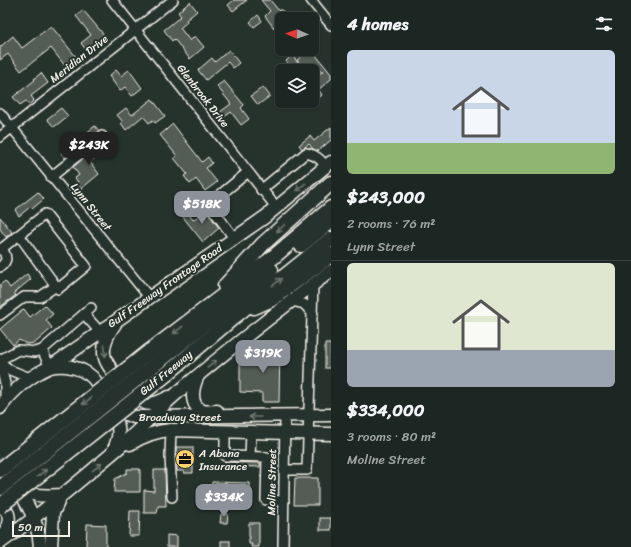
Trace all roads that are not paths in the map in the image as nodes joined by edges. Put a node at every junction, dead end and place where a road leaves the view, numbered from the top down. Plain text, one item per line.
1 (112, 0) edge
2 (173, 0) edge
3 (311, 0) edge
4 (331, 25) edge
5 (135, 30) junction
6 (0, 113) edge
7 (12, 128) junction
8 (102, 136) dead end
9 (0, 138) edge
10 (328, 164) edge
11 (248, 172) junction
12 (51, 176) junction
13 (331, 183) edge
14 (261, 190) junction
15 (276, 207) junction
16 (331, 208) edge
17 (331, 221) edge
18 (19, 235) junction
19 (234, 238) junction
20 (331, 238) edge
21 (1, 249) edge
22 (331, 255) edge
23 (0, 267) edge
24 (331, 271) edge
25 (313, 285) junction
26 (56, 286) junction
27 (149, 297) junction
28 (292, 301) junction
29 (205, 308) junction
30 (313, 314) junction
31 (0, 315) edge
32 (235, 316) junction
33 (120, 317) junction
34 (100, 332) junction
35 (42, 350) junction
36 (154, 356) junction
37 (0, 362) edge
38 (50, 367) junction
39 (199, 375) junction
40 (30, 378) junction
41 (176, 394) junction
42 (2, 405) edge
43 (114, 408) junction
44 (310, 415) junction
45 (331, 415) edge
46 (285, 416) junction
47 (151, 417) junction
48 (226, 417) junction
49 (171, 430) junction
50 (225, 432) junction
51 (251, 432) junction
52 (284, 433) junction
53 (309, 433) junction
54 (331, 434) edge
55 (110, 456) junction
56 (250, 456) junction
57 (0, 465) edge
58 (267, 468) junction
59 (284, 469) junction
60 (0, 470) edge
61 (16, 487) junction
62 (0, 488) edge
63 (61, 495) junction
64 (172, 497) dead end
65 (284, 501) junction
66 (0, 504) edge
67 (34, 518) junction
68 (0, 540) edge
69 (0, 543) edge
70 (40, 547) edge
71 (51, 547) edge
72 (283, 547) edge

1 - 5 street, Glenbrook Drive
2 - 5 street, Meridian Drive
3 - 4 street
5 - 7 street, Meridian Drive
5 - 11 street, Glenbrook Drive
6 - 7 street, Lynn Street
7 - 9 street, Meridian Drive
7 - 12 street, Lynn Street
8 - 12 street
10 - 14 street
10 -> 15 main road, Gulf Freeway Frontage Road
11 - 14 street, Glenbrook Drive
11 - 19 street
12 - 27 street, Lynn Street
13 -> 29 highway
14 - 15 street, Glenbrook Drive
15 - 19 main road, Gulf Freeway Frontage Road
16 - 29 highway, Gulf Freeway
17 - 36 highway, Gulf Freeway
18 - 21 street
18 - 26 street
18 - 26 street
19 - 27 main road, Gulf Freeway Frontage Road
32 -> 20 highway, Gulf Freeway
21 - 23 street
22 - 32 highway
24 - 25 main road
25 - 28 main road
25 - 30 street
26 - 31 street
27 - 33 main road, Gulf Freeway Frontage Road
28 - 30 street
39 -> 28 main road
29 -> 36 highway, Gulf Freeway
30 - 44 street
66 -> 32 highway, Gulf Freeway, bridge
33 - 34 main road, Gulf Freeway Frontage Road
33 -> 41 main road
34 - 35 street
34 - 38 main road, Gulf Freeway Frontage Road
35 - 37 street
35 - 38 street
36 -> 60 highway, Gulf Freeway, bridge
36 - 62 highway, Gulf Freeway, bridge
37 - 40 street
37 - 42 street
38 - 40 main road, Gulf Freeway Frontage Road
38 - 43 main road, Broadway Street
39 - 41 main road
39 - 48 main road
40 - 42 main road, Gulf Freeway Frontage Road
41 - 47 main road
43 - 47 main road, Broadway Street
43 - 55 main road
44 - 45 main road, Broadway Street
44 - 46 main road, Broadway Street
44 - 53 street
46 -> 48 main road, Broadway Street
46 - 52 street, Moline Street
47 - 48 main road, Broadway Street
47 - 55 main road
49 - 50 main road, Broadway Street
49 - 55 main road, Broadway Street
49 - 64 street
50 - 51 main road, Broadway Street
50 - 56 street
51 - 52 main road, Broadway Street
51 - 56 street
52 - 53 main road, Broadway Street
52 - 59 street, Moline Street
53 - 54 main road, Broadway Street
53 - 59 street
63 -> 55 main road
56 - 58 street
57 - 61 main road
58 - 59 street
58 - 65 street
59 - 65 street, Moline Street
61 - 63 main road
61 - 67 main road
63 - 67 main road
63 - 71 main road
65 - 72 street, Moline Street
66 - 68 main road
67 - 69 main road
67 - 70 main road

